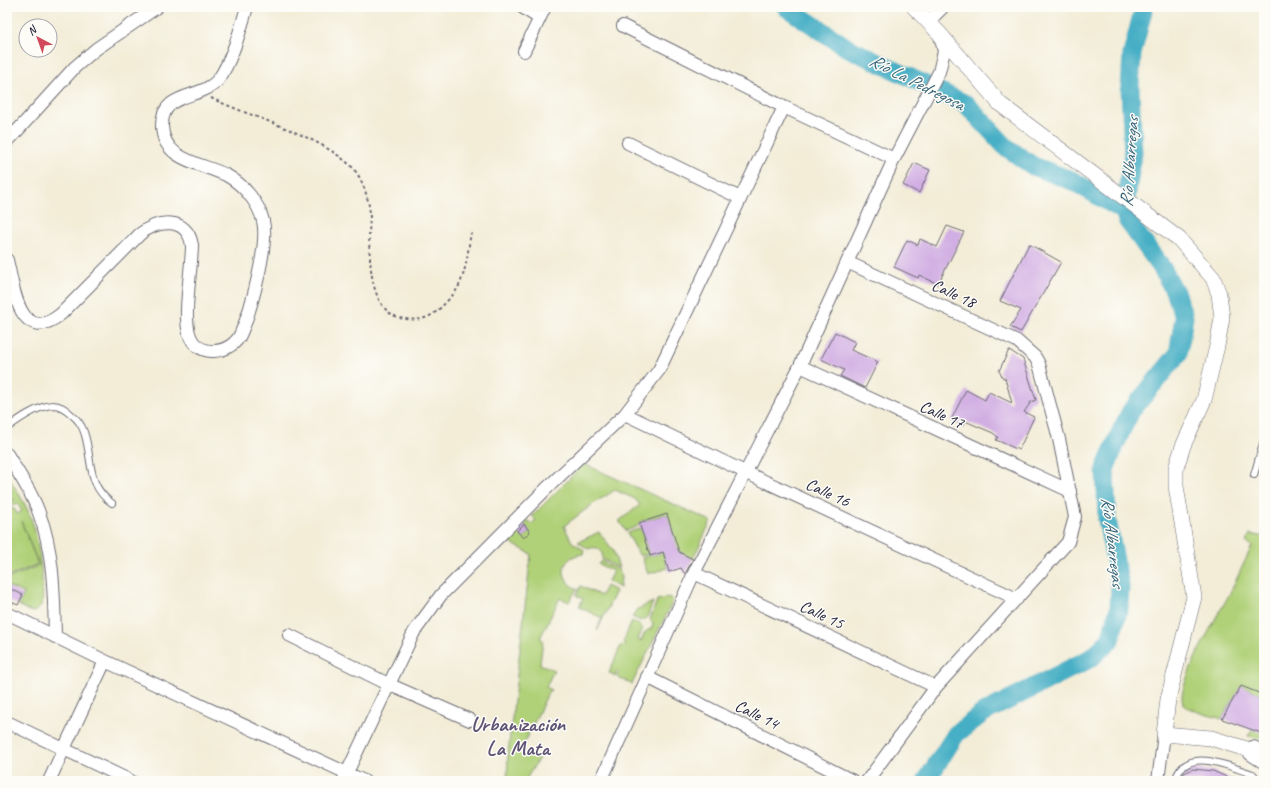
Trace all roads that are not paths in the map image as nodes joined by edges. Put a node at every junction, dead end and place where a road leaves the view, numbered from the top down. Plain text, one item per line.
1 (158, 7) edge
2 (247, 7) edge
3 (522, 7) edge
4 (914, 7) edge
5 (943, 7) edge
6 (542, 12) edge
7 (623, 26) dead end
8 (934, 27) junction
9 (524, 50) dead end
10 (784, 107) junction
11 (7, 142) edge
12 (628, 143) dead end
13 (894, 159) junction
14 (740, 198) junction
15 (7, 260) edge
16 (847, 262) junction
17 (800, 366) junction
18 (624, 414) junction
19 (7, 428) edge
20 (1264, 440) edge
21 (7, 454) edge
22 (746, 473) junction
23 (1254, 475) dead end
24 (1070, 491) junction
25 (112, 503) dead end
26 (694, 573) junction
27 (1017, 599) junction
28 (7, 613) edge
29 (289, 635) dead end
30 (55, 637) junction
31 (105, 661) junction
32 (647, 677) junction
33 (388, 684) junction
34 (936, 687) junction
35 (470, 720) dead end
36 (7, 722) edge
37 (1164, 734) junction
38 (64, 750) junction
39 (1262, 752) edge
40 (345, 778) edge
41 (49, 781) edge
42 (131, 781) edge
43 (364, 781) edge
44 (601, 781) edge
45 (853, 781) edge
46 (867, 781) edge
47 (1158, 781) edge
48 (1175, 781) edge
49 (1258, 781) edge

1 - 11 street
2 - 15 street
3 - 6 street
4 - 8 street
5 - 8 street
6 - 9 street
7 - 10 street
8 - 13 street
8 - 37 street
10 - 13 street
10 - 14 street
12 - 14 street
13 - 16 street
14 - 18 street
16 - 17 street
16 - 24 street, Calle 18
17 - 22 street
17 - 24 street, Calle 17
18 - 22 street, Calle 16
18 - 33 street
19 - 25 lane
20 - 23 lane
21 - 30 street
22 - 26 street
22 - 27 street, Calle 16
24 - 27 street
26 - 32 street
26 - 34 street, Calle 15
27 - 34 street
28 - 30 street
29 - 33 street
30 - 31 street
31 - 38 street
31 - 40 street
32 - 44 street
32 - 45 street, Calle 14
33 - 35 street
33 - 40 street
34 - 46 street
36 - 38 street
37 - 39 street
37 - 47 street
38 - 41 street
38 - 42 street
40 - 43 street
48 - 49 lane

